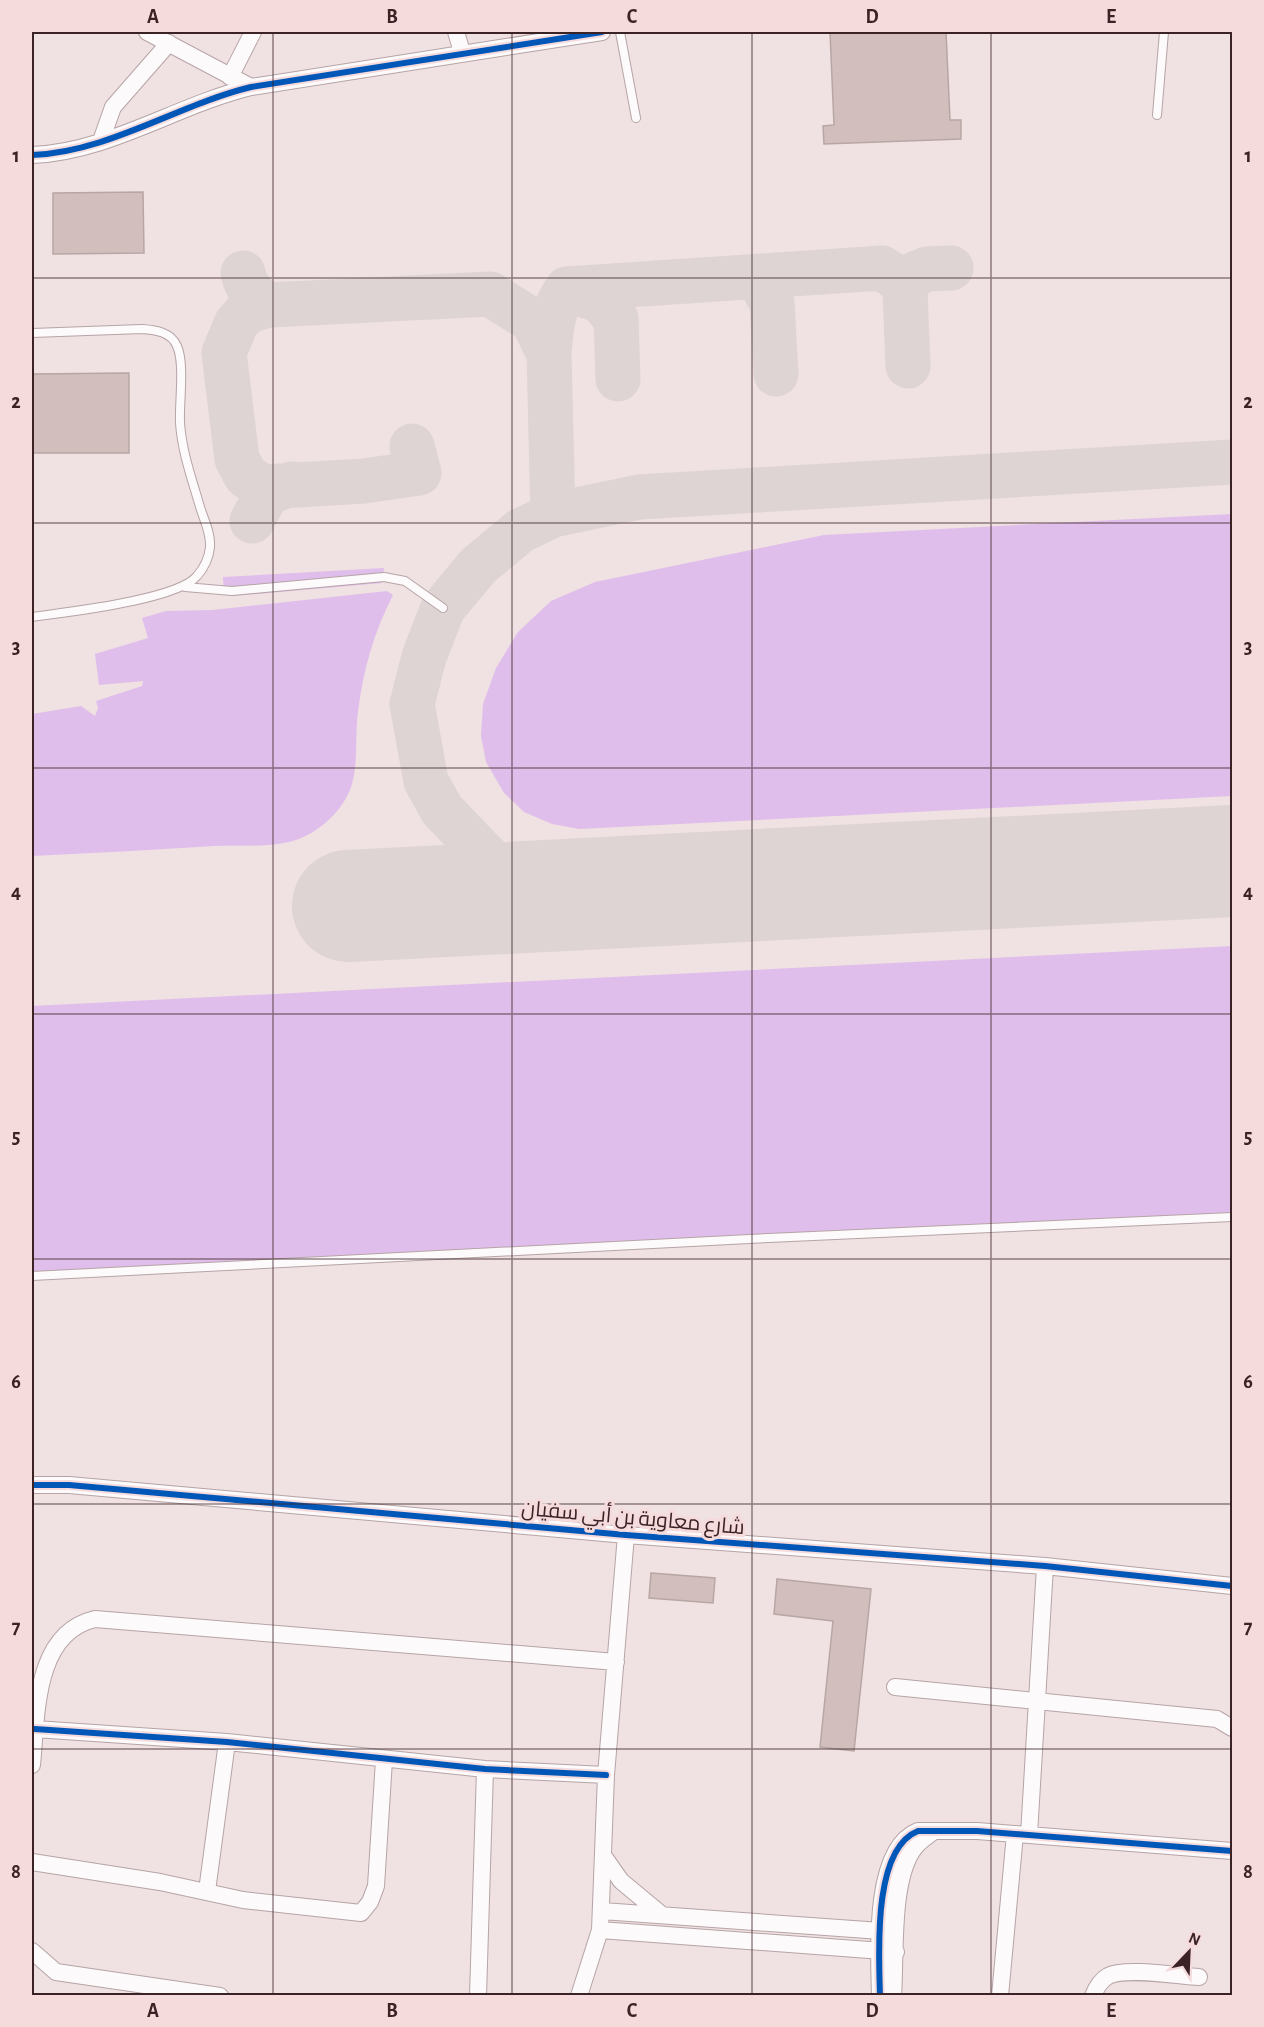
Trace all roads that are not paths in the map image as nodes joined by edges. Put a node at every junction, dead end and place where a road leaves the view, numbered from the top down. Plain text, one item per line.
1 (147, 32) edge
2 (253, 32) edge
3 (456, 32) edge
4 (602, 32) edge
5 (620, 32) edge
6 (1164, 32) edge
7 (169, 43) junction
8 (462, 52) junction
9 (230, 77) junction
10 (251, 87) junction
11 (1157, 115) dead end
12 (636, 118) dead end
13 (101, 141) junction
14 (32, 155) edge
15 (32, 333) edge
16 (185, 587) junction
17 (443, 608) dead end
18 (32, 617) edge
19 (1233, 1217) edge
20 (32, 1276) edge
21 (32, 1485) edge
22 (626, 1535) junction
23 (1045, 1566) junction
24 (1233, 1586) edge
25 (616, 1662) junction
26 (895, 1687) dead end
27 (1039, 1702) junction
28 (1233, 1728) edge
29 (35, 1729) junction
30 (227, 1743) junction
31 (384, 1760) junction
32 (32, 1765) edge
33 (485, 1769) junction
34 (606, 1775) junction
35 (1022, 1834) junction
36 (1233, 1851) edge
37 (605, 1858) junction
38 (32, 1862) edge
39 (207, 1891) junction
40 (602, 1911) junction
41 (662, 1915) junction
42 (600, 1930) junction
43 (887, 1932) junction
44 (32, 1951) edge
45 (888, 1952) junction
46 (1199, 1977) dead end
47 (220, 1995) edge
48 (478, 1995) edge
49 (579, 1995) edge
50 (880, 1995) edge
51 (893, 1995) edge
52 (1000, 1995) edge
53 (1093, 1995) edge

1 - 7 street
2 - 9 street
3 - 8 street
4 - 8 street
5 - 12 lane
6 - 11 lane
7 - 9 street
7 - 13 street
8 - 10 street
9 - 10 street
10 - 13 street
13 - 14 street
15 - 16 lane
16 - 17 lane
16 - 18 lane
19 - 20 lane
21 - 22 street, شارع معاوية بن أبي سفيان
22 - 23 street, شارع معاوية بن أبي سفيان
22 - 25 street
23 - 24 street, شارع معاوية بن أبي سفيان
23 - 27 street
25 - 29 street
25 - 34 street
26 - 27 street
27 - 28 street
27 - 35 street
29 - 30 street
29 - 32 street
30 - 31 street
30 - 39 street
31 - 33 street
31 - 39 street
33 - 34 street
33 - 48 street
34 - 37 street
35 - 36 street
35 - 43 street
35 - 52 street
37 - 40 street
37 - 41 street
38 - 39 street
40 - 41 street
40 - 42 street
41 - 43 street
42 - 45 street
42 - 49 street
43 - 45 street
44 - 47 street
45 - 50 street
45 - 51 street
46 - 53 street

